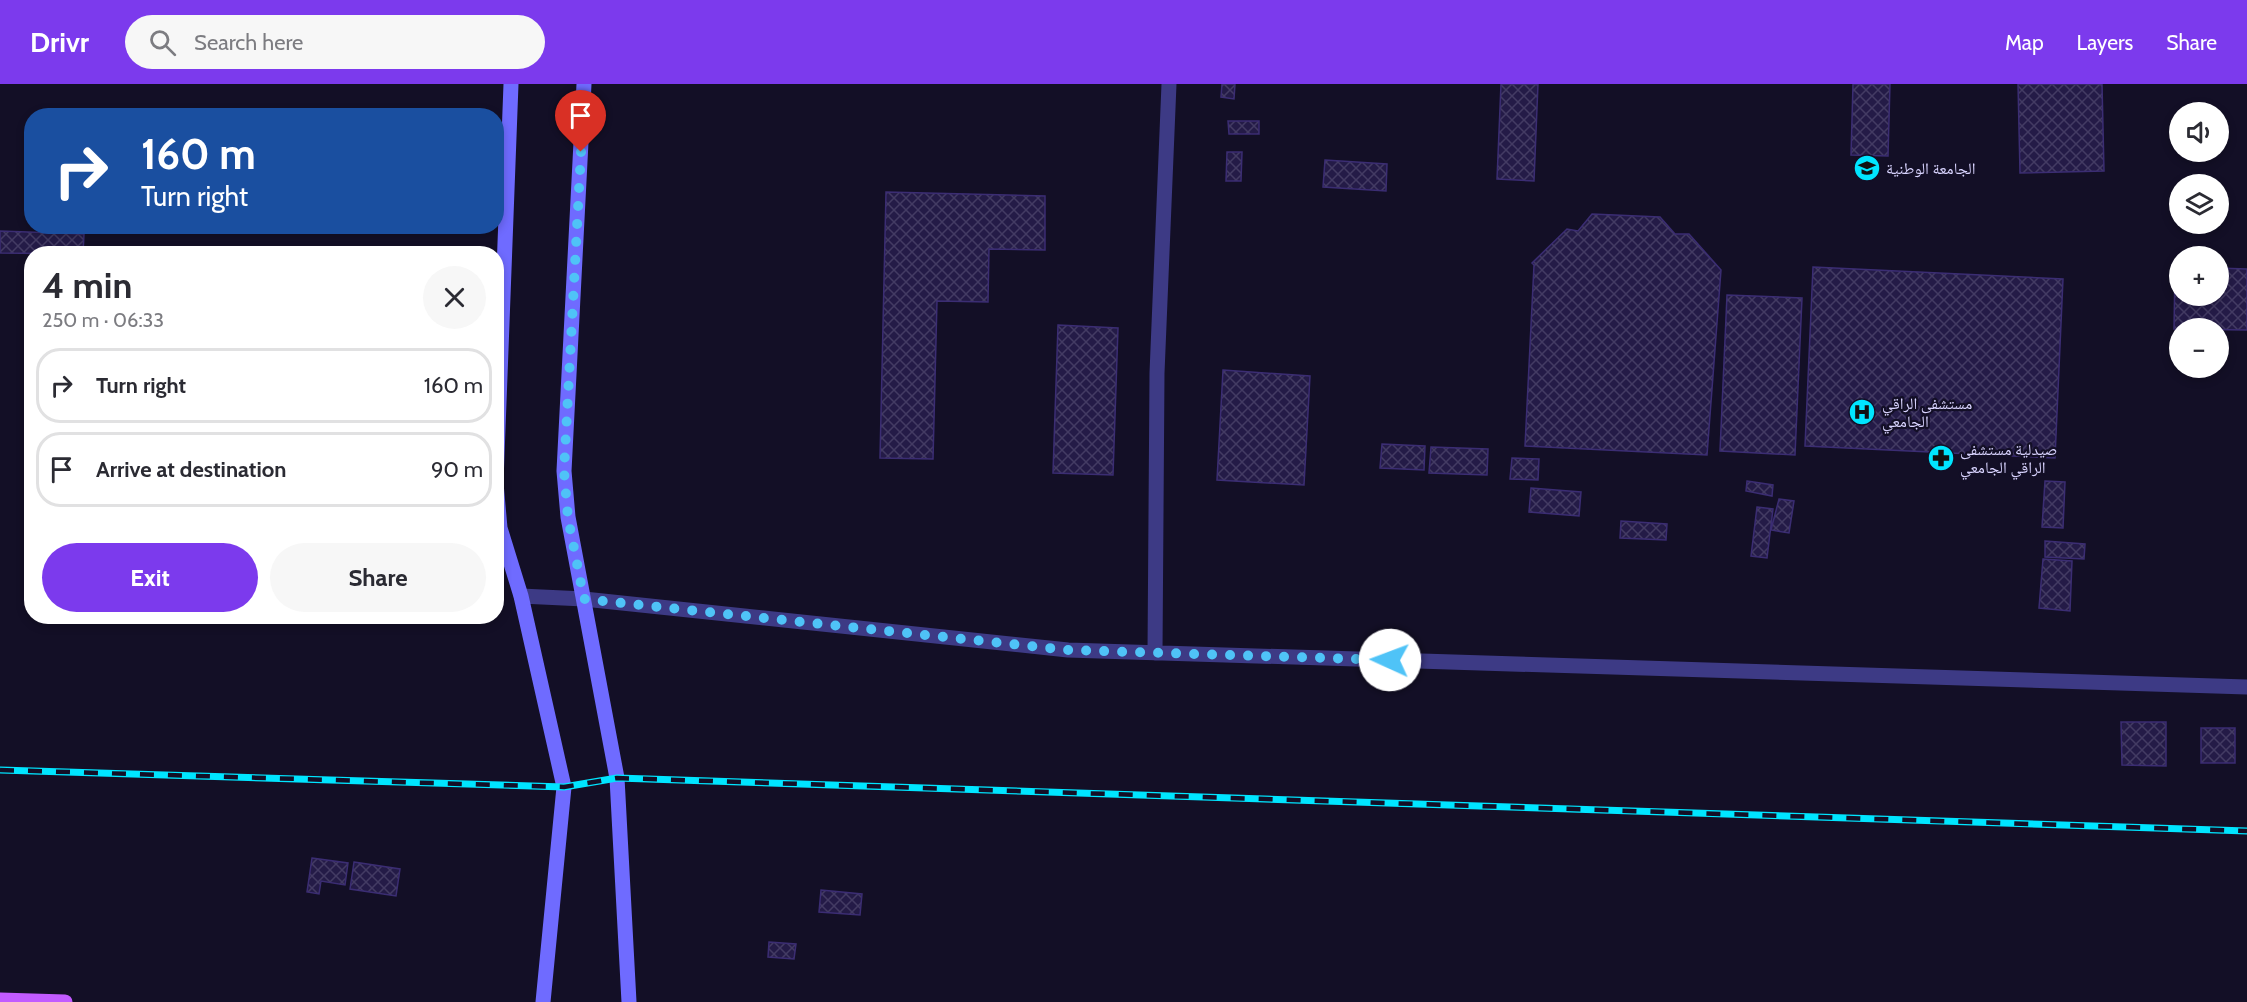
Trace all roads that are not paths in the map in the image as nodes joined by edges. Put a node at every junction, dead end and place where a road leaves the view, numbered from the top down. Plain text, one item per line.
1 (511, 84) edge
2 (584, 84) edge
3 (1169, 84) edge
4 (504, 270) edge
5 (504, 541) edge
6 (521, 596) junction
7 (584, 599) junction
8 (1155, 653) junction
9 (2247, 687) edge
10 (0, 1000) edge
11 (65, 1002) edge
12 (543, 1002) edge
13 (629, 1002) edge

1 - 4 street
2 - 7 street
3 - 8 street
5 - 6 street
6 - 7 street
6 - 12 street
7 - 8 street
7 - 13 street
8 - 9 street
10 - 11 main road

